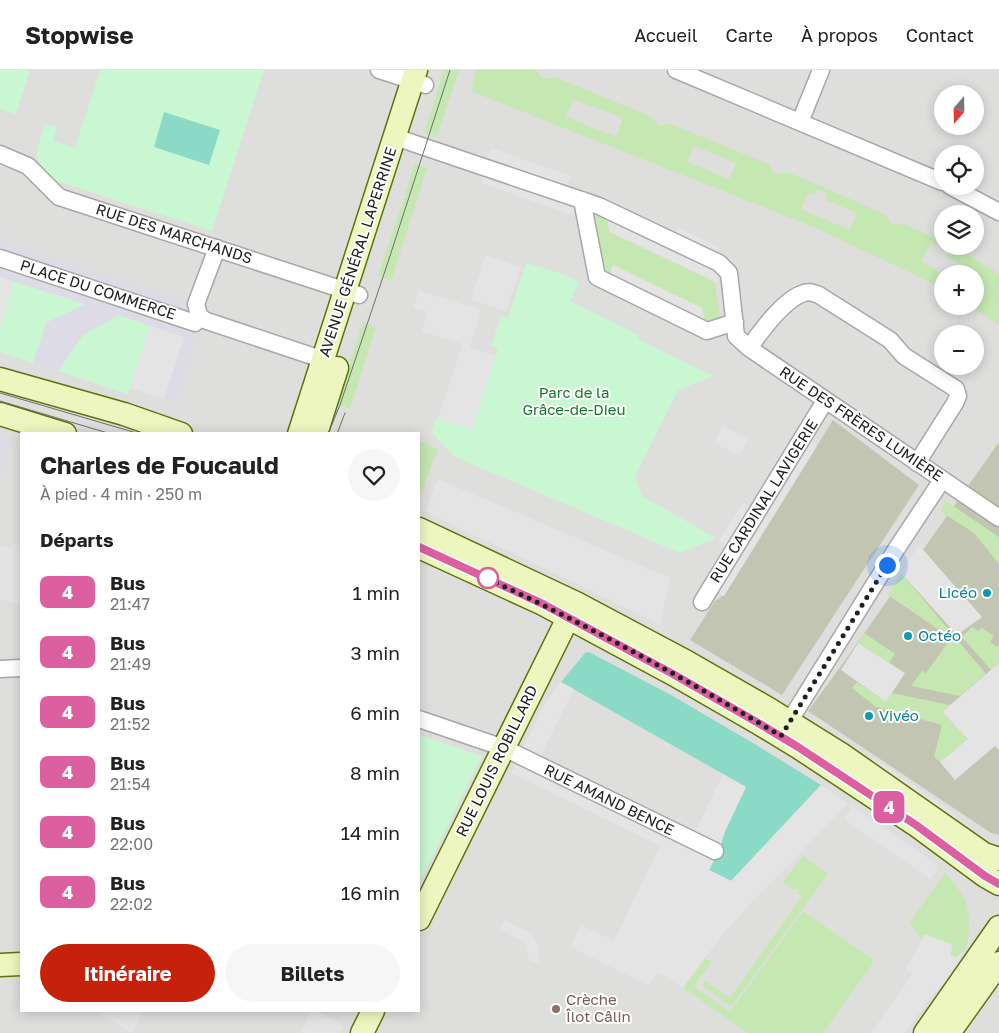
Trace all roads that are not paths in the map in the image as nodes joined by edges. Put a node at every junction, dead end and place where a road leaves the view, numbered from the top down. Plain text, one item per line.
1 (378, 70) edge
2 (676, 70) edge
3 (822, 70) edge
4 (421, 77) edge
5 (800, 122) junction
6 (401, 139) junction
7 (1, 158) edge
8 (934, 179) edge
9 (967, 195) edge
10 (582, 200) junction
11 (999, 212) edge
12 (217, 248) junction
13 (0, 258) edge
14 (352, 292) junction
15 (735, 322) junction
16 (195, 323) dead end
17 (749, 348) junction
18 (324, 360) junction
19 (0, 378) edge
20 (826, 401) junction
21 (0, 414) edge
22 (58, 432) edge
23 (175, 432) edge
24 (300, 432) edge
25 (317, 432) edge
26 (917, 463) junction
27 (942, 480) junction
28 (999, 518) edge
29 (420, 530) edge
30 (420, 547) edge
31 (702, 602) dead end
32 (572, 610) junction
33 (20, 668) edge
34 (0, 669) edge
35 (420, 719) edge
36 (785, 729) junction
37 (504, 748) junction
38 (925, 821) junction
39 (715, 851) dead end
40 (999, 859) edge
41 (999, 884) edge
42 (420, 917) edge
43 (999, 927) edge
44 (999, 962) edge
45 (20, 964) edge
46 (0, 965) edge
47 (372, 1012) edge
48 (362, 1033) edge
49 (925, 1033) edge
50 (949, 1033) edge

1 - 4 street
2 - 5 street
3 - 5 street
4 - 6 main road, AVENUE GÉNÉRAL LAPERRINE
5 - 8 street
6 - 10 street, RUE DES FRÈRES LUMIÈRE
6 - 14 main road, AVENUE GÉNÉRAL LAPERRINE
7 - 12 street, RUE DES MARCHANDS
9 - 11 street
10 - 15 street, RUE DES FRÈRES LUMIÈRE
10 - 15 street
12 - 14 street, RUE DES MARCHANDS
12 - 18 street, PLACE DU COMMERCE
13 - 16 street, PLACE DU COMMERCE
14 - 18 main road, AVENUE GÉNÉRAL LAPERRINE
14 - 25 main road, AVENUE GÉNÉRAL LAPERRINE
15 - 17 street, RUE DES FRÈRES LUMIÈRE
17 - 20 street, RUE DES FRÈRES LUMIÈRE
17 - 26 street
18 - 24 main road, AVENUE GÉNÉRAL LAPERRINE
19 - 23 main road
20 - 26 street, RUE DES FRÈRES LUMIÈRE
20 - 31 street, RUE CARDINAL LAVIGERIE
21 - 22 main road
26 - 27 street, RUE DES FRÈRES LUMIÈRE
27 - 28 street, RUE DES FRÈRES LUMIÈRE
27 - 36 street
29 - 32 main road
30 - 32 main road
32 - 36 main road
32 - 37 main road, RUE LOUIS ROBILLARD
33 - 34 street
35 - 37 street, RUE AMAND BENCE
36 - 38 main road
37 - 39 street, RUE AMAND BENCE
37 - 42 main road, RUE LOUIS ROBILLARD
38 - 40 main road
38 - 41 main road
43 - 49 main road
44 - 50 main road
45 - 46 main road
47 - 48 main road

